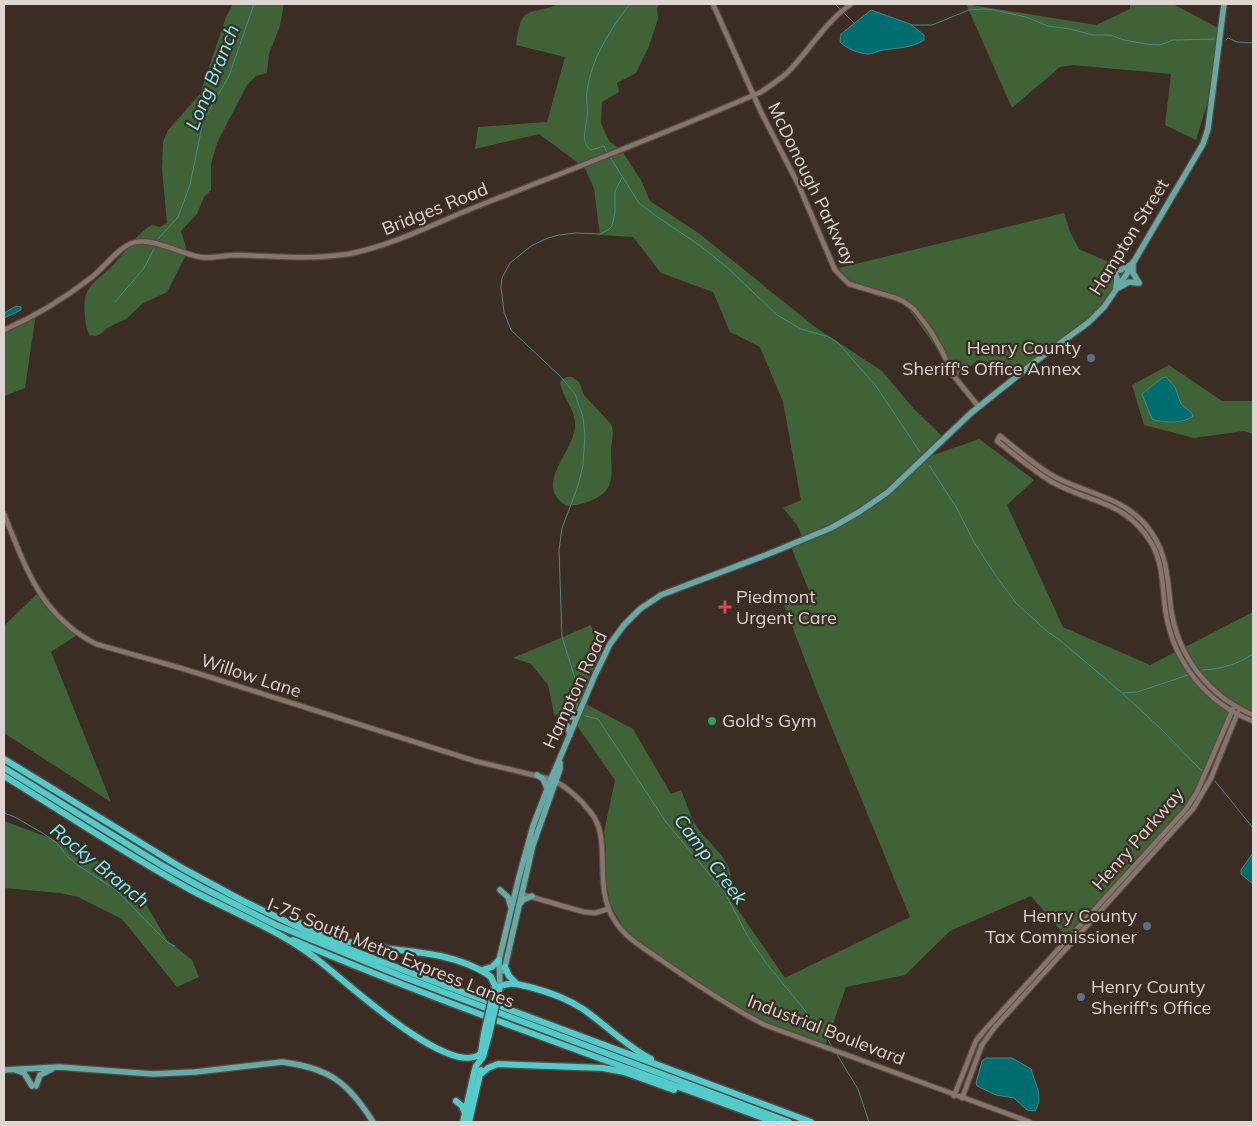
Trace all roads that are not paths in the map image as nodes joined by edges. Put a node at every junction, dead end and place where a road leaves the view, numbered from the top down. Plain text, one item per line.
1 (713, 4) edge
2 (851, 4) edge
3 (1224, 4) edge
4 (753, 95) junction
5 (1133, 262) junction
6 (1116, 290) junction
7 (4, 330) edge
8 (979, 407) junction
9 (937, 446) joint
10 (4, 514) edge
11 (1234, 706) junction
12 (1231, 711) junction
13 (1238, 711) junction
14 (579, 713) junction
15 (1253, 715) edge
16 (1253, 721) edge
17 (570, 735) junction
18 (560, 758) junction
19 (4, 759) edge
20 (4, 768) edge
21 (536, 775) junction
22 (4, 776) edge
23 (554, 780) junction
24 (547, 788) junction
25 (500, 890) dead end
26 (521, 894) junction
27 (532, 896) junction
28 (243, 901) junction
29 (519, 905) junction
30 (511, 908) junction
31 (608, 909) junction
32 (264, 928) junction
33 (499, 960) junction
34 (506, 967) junction
35 (482, 970) junction
36 (500, 976) junction
37 (517, 984) junction
38 (498, 986) junction
39 (483, 1052) junction
40 (464, 1058) junction
41 (498, 1064) junction
42 (59, 1067) junction
43 (662, 1067) junction
44 (14, 1069) junction
45 (4, 1070) edge
46 (478, 1074) junction
47 (954, 1096) junction
48 (469, 1097) junction
49 (962, 1098) junction
50 (733, 1107) junction
51 (466, 1113) junction
52 (371, 1122) edge
53 (463, 1122) edge
54 (469, 1122) edge
55 (774, 1122) edge
56 (789, 1122) edge
57 (811, 1122) edge
58 (1030, 1122) edge

1 - 4 street, McDonough Parkway
2 - 4 street, Bridges Road
3 - 5 main road, Hampton Street
4 - 7 street, Bridges Road
4 - 8 street, McDonough Parkway
5 - 6 main road, Hampton Street
5 - 6 main road
5 - 6 main road
6 - 8 main road, Hampton Street
8 - 9 main road, Hampton Street
9 - 14 main road, Hampton Road
10 - 21 street, Willow Lane
11 - 12 street, Henry Parkway
11 - 12 street
11 - 13 street
12 - 13 street
12 - 47 street, Henry Parkway
13 - 15 street
13 - 16 street
13 - 49 street, Henry Parkway
14 - 17 main road, Hampton Road
14 - 17 main road
17 - 18 main road, Hampton Road
18 - 23 main road, Hampton Road
18 - 23 main road, Hampton Road
19 - 28 highway
20 - 56 highway, I-75 South Metro Express Lanes
21 - 23 street, Willow Lane
21 - 24 main road
22 - 32 highway
23 - 24 main road, Hampton Road
23 - 26 main road, Hampton Road
23 - 31 street, Industrial Boulevard
24 - 30 main road, Hampton Road
25 - 30 main road
26 - 27 street
26 - 29 main road, Hampton Road
27 - 29 main road
27 - 31 street
28 - 35 highway
28 - 43 highway
29 - 34 main road, Hampton Road
30 - 33 main road, Hampton Road
31 - 47 street, Industrial Boulevard
32 - 40 highway
32 - 50 highway
33 - 35 highway
33 - 36 main road, Hampton Road
34 - 36 main road, Hampton Road
34 - 37 highway
35 - 38 highway
36 - 38 main road, Hampton Road
37 - 38 highway
37 - 43 highway
38 - 39 highway, Hampton Road, bridge
39 - 40 highway
39 - 41 highway
39 - 46 highway, Hampton Road
40 - 46 highway
41 - 46 highway
41 - 50 highway
42 - 44 main road
42 - 44 main road
42 - 52 main road
43 - 57 highway
44 - 45 main road
46 - 48 highway, Hampton Road
46 - 54 highway, Hampton Road
47 - 49 street, Industrial Boulevard
48 - 51 highway, Hampton Road
48 - 51 highway
49 - 58 street, Industrial Boulevard
50 - 55 highway
51 - 53 highway, Hampton Road

